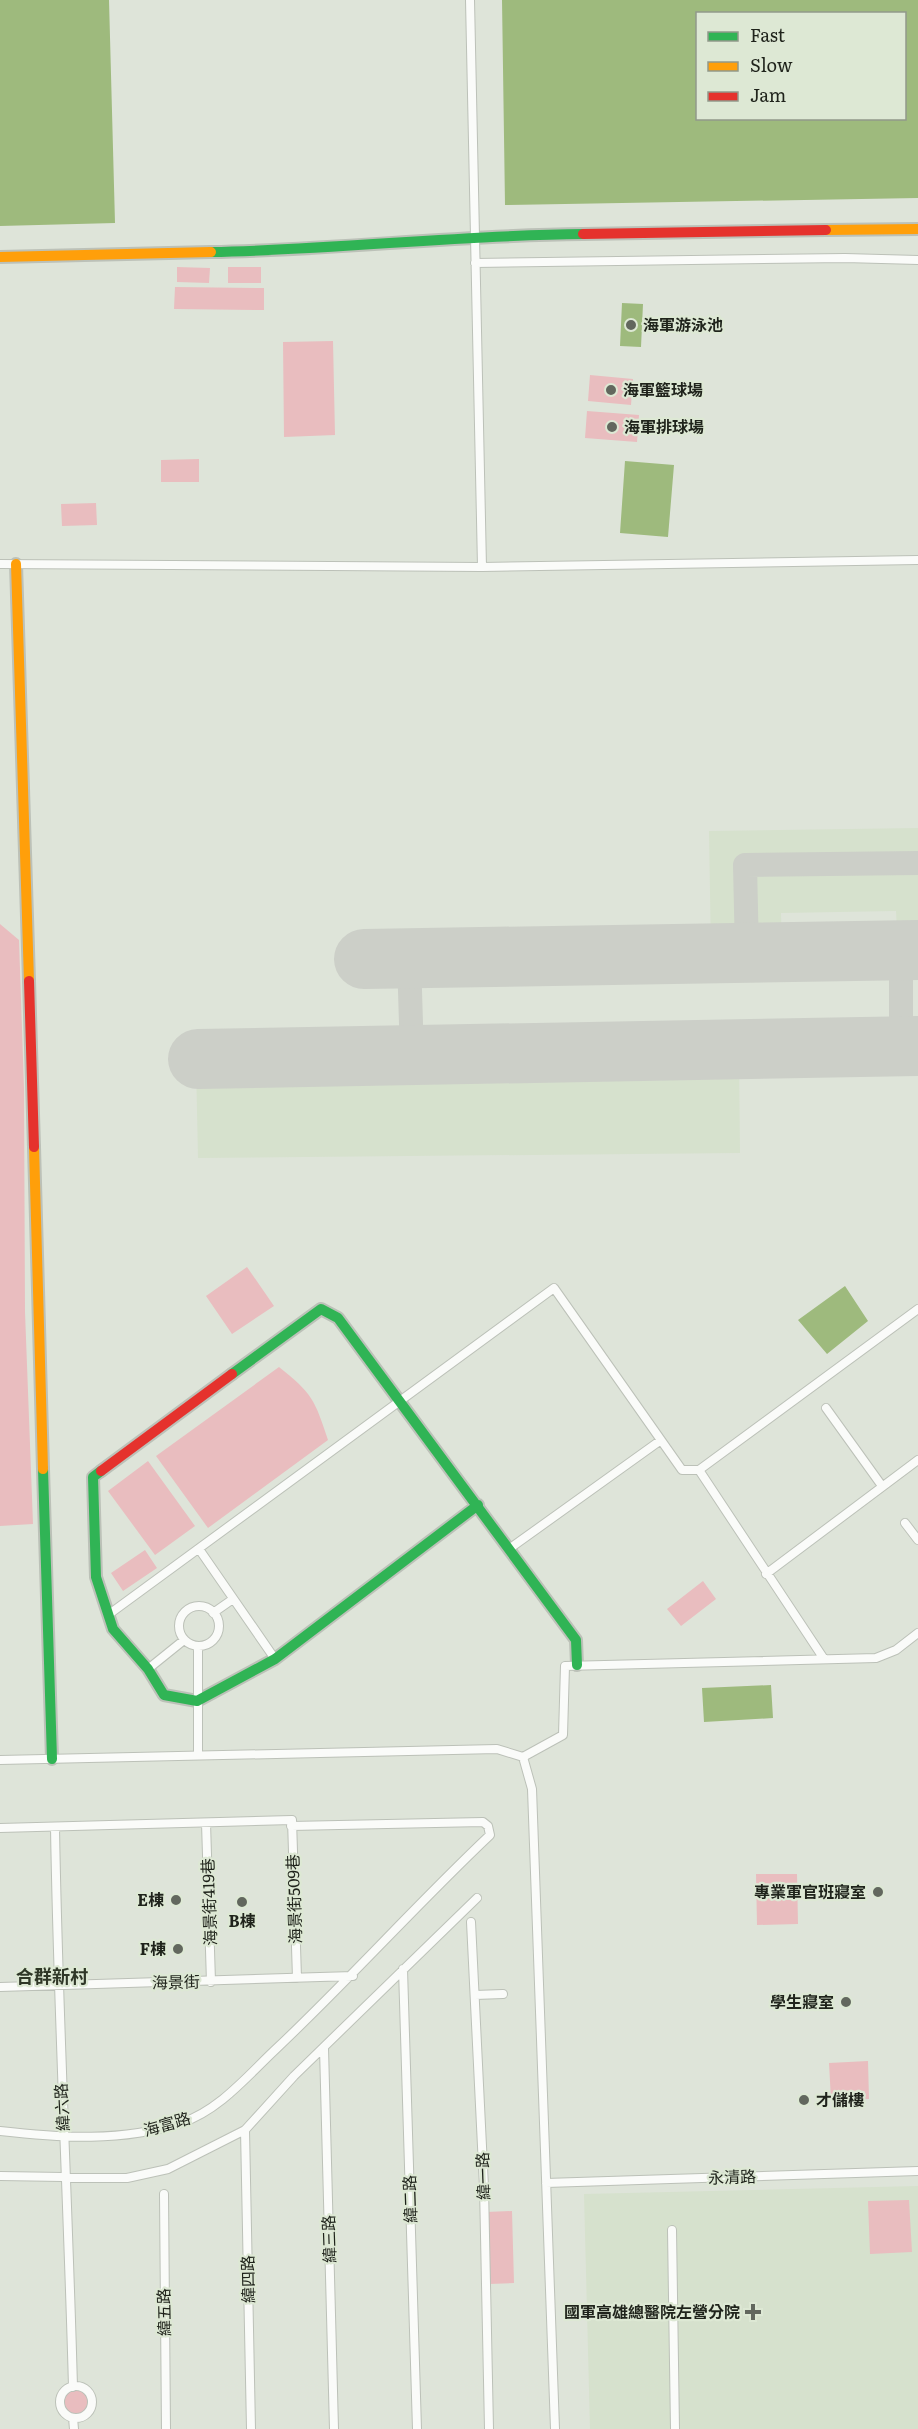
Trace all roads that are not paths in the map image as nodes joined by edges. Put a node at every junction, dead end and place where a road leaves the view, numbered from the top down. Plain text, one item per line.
1 (470, 0) edge
2 (918, 229) edge
3 (474, 237) junction
4 (0, 257) edge
5 (918, 260) edge
6 (475, 263) junction
7 (918, 560) edge
8 (0, 564) edge
9 (16, 564) junction
10 (482, 567) junction
11 (918, 1309) edge
12 (399, 1401) junction
13 (826, 1408) dead end
14 (661, 1440) junction
15 (918, 1460) edge
16 (699, 1470) junction
17 (882, 1486) junction
18 (478, 1504) junction
19 (905, 1522) dead end
20 (918, 1540) edge
21 (199, 1549) junction
22 (509, 1549) junction
23 (766, 1574) junction
24 (233, 1599) junction
25 (213, 1613) junction
26 (108, 1615) junction
27 (918, 1633) edge
28 (184, 1640) junction
29 (198, 1646) junction
30 (275, 1659) junction
31 (824, 1659) junction
32 (577, 1665) junction
33 (148, 1670) junction
34 (197, 1701) junction
35 (198, 1755) junction
36 (523, 1756) junction
37 (52, 1759) junction
38 (0, 1760) edge
39 (206, 1823) junction
40 (291, 1823) junction
41 (55, 1827) junction
42 (0, 1828) edge
43 (477, 1898) dead end
44 (471, 1922) dead end
45 (403, 1969) junction
46 (353, 1976) junction
47 (297, 1978) junction
48 (211, 1982) junction
49 (57, 1985) junction
50 (0, 1987) edge
51 (503, 1994) dead end
52 (475, 1995) junction
53 (324, 2048) junction
54 (245, 2130) junction
55 (0, 2131) edge
56 (63, 2138) junction
57 (918, 2171) edge
58 (0, 2176) edge
59 (67, 2178) junction
60 (546, 2182) junction
61 (164, 2194) dead end
62 (672, 2230) dead end
63 (73, 2387) junction
64 (73, 2418) junction
65 (74, 2429) edge
66 (166, 2429) edge
67 (251, 2429) edge
68 (334, 2429) edge
69 (417, 2429) edge
70 (489, 2429) edge
71 (555, 2429) edge
72 (675, 2429) edge

1 - 3 street
2 - 3 street
3 - 4 street
3 - 6 street
5 - 6 street
6 - 10 street
7 - 10 street
8 - 9 street
9 - 10 street
9 - 37 street
11 - 16 street
12 - 14 street
12 - 18 street
12 - 21 street
12 - 26 street
13 - 17 street
14 - 16 street
14 - 22 street
15 - 17 street
16 - 23 street
17 - 23 street
18 - 22 street
18 - 30 street
19 - 20 street
21 - 24 street
21 - 26 street
22 - 32 street
23 - 31 street
24 - 25 street
24 - 30 street
25 - 28 street
25 - 29 street
26 - 33 street
27 - 31 street
28 - 29 street
28 - 33 street
29 - 34 street
30 - 34 street
31 - 32 street
32 - 36 street
33 - 34 street
34 - 35 street
35 - 36 street
35 - 37 street
36 - 60 street
37 - 38 street
39 - 40 street
39 - 41 street
39 - 48 street, 海景街419巷
40 - 46 street, 海富路
40 - 47 street, 海景街509巷
41 - 42 street
41 - 49 street, 緯六路
43 - 45 street
44 - 52 street, 緯一路
45 - 53 street
45 - 69 street, 緯二路
46 - 47 street, 海景街
46 - 56 street, 海富路
47 - 48 street, 海景街
48 - 49 street, 海景街
49 - 50 street, 海景街
49 - 56 street, 緯六路
51 - 52 street
52 - 70 street, 緯一路
53 - 54 street
53 - 68 street, 緯三路
54 - 59 street
54 - 67 street, 緯四路
55 - 56 street, 海富路
56 - 59 street, 緯六路
57 - 60 street, 永清路
58 - 59 street
59 - 63 street, 緯六路
60 - 71 street
61 - 66 street, 緯五路
62 - 72 street
63 - 64 street
63 - 64 street
64 - 65 street

